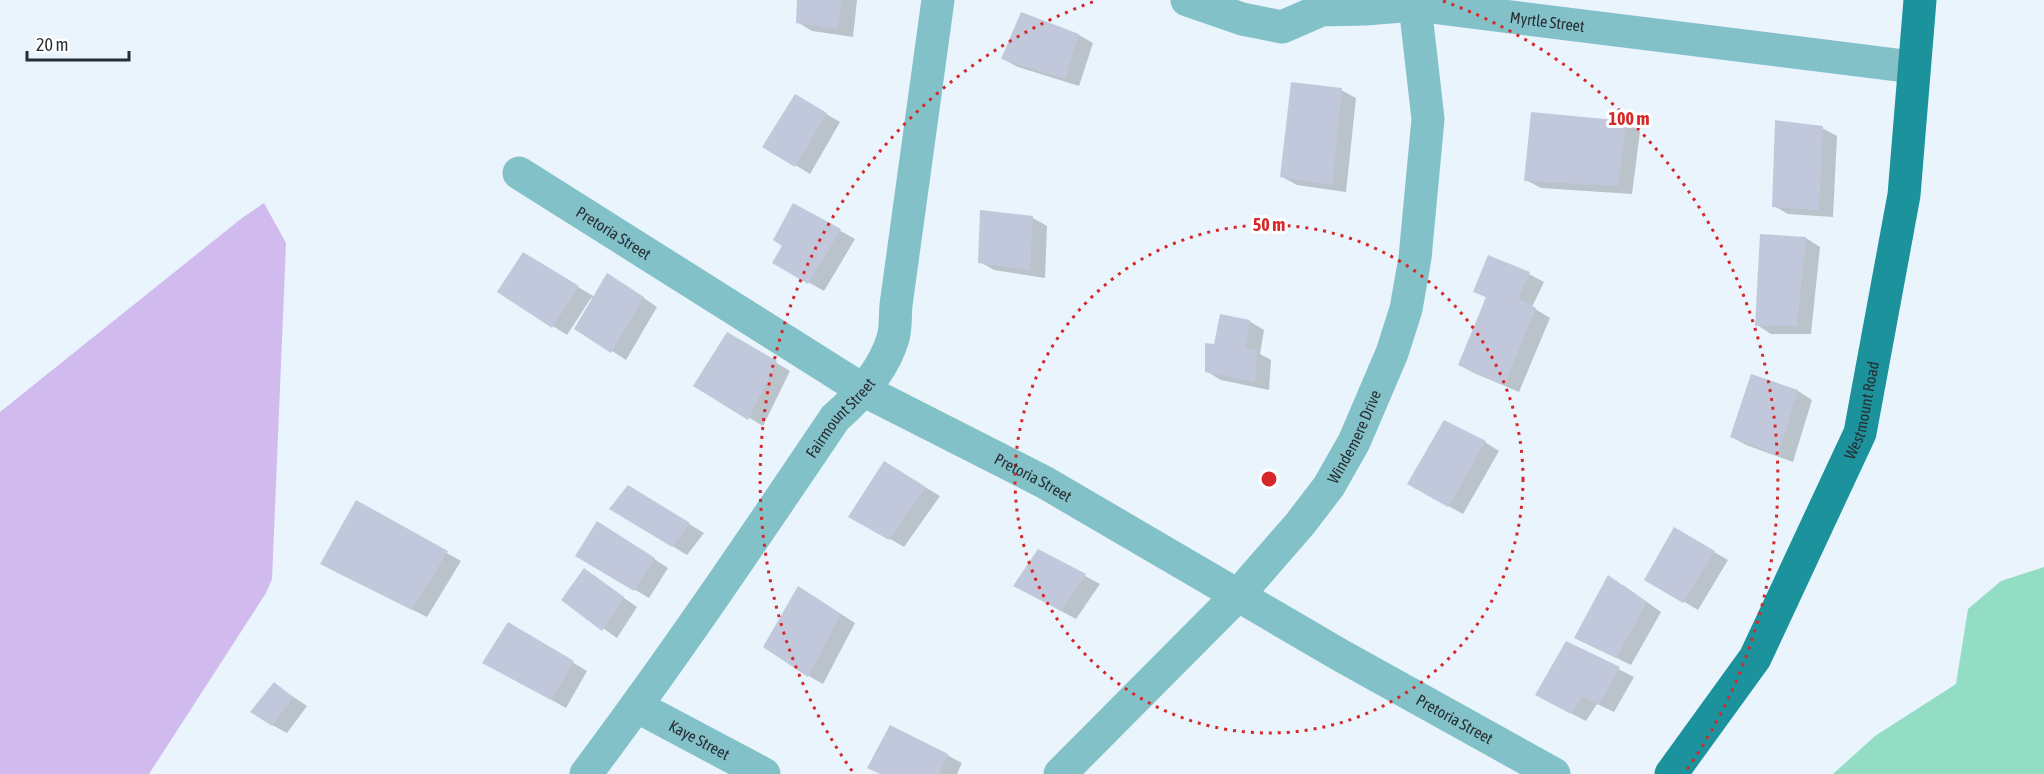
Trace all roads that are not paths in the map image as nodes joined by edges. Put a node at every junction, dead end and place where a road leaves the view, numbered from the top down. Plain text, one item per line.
1 (938, 0) edge
2 (1188, 0) edge
3 (1920, 0) edge
4 (1416, 3) edge
5 (1913, 67) junction
6 (519, 173) dead end
7 (863, 390) junction
8 (1238, 595) junction
9 (636, 706) junction
10 (586, 774) edge
11 (764, 774) edge
12 (1060, 774) edge
13 (1554, 774) edge
14 (1671, 774) edge

1 - 7 street, Fairmount Street
2 - 4 street, Myrtle Street
3 - 5 main road, Westmount Road
4 - 5 street, Myrtle Street
4 - 8 street, Windemere Drive
5 - 14 main road, Westmount Road
6 - 7 street, Pretoria Street
7 - 8 street, Pretoria Street
7 - 9 street, Fairmount Street
8 - 12 street, Windemere Drive
8 - 13 street, Pretoria Street
9 - 10 street, Fairmount Street
9 - 11 street, Kaye Street

